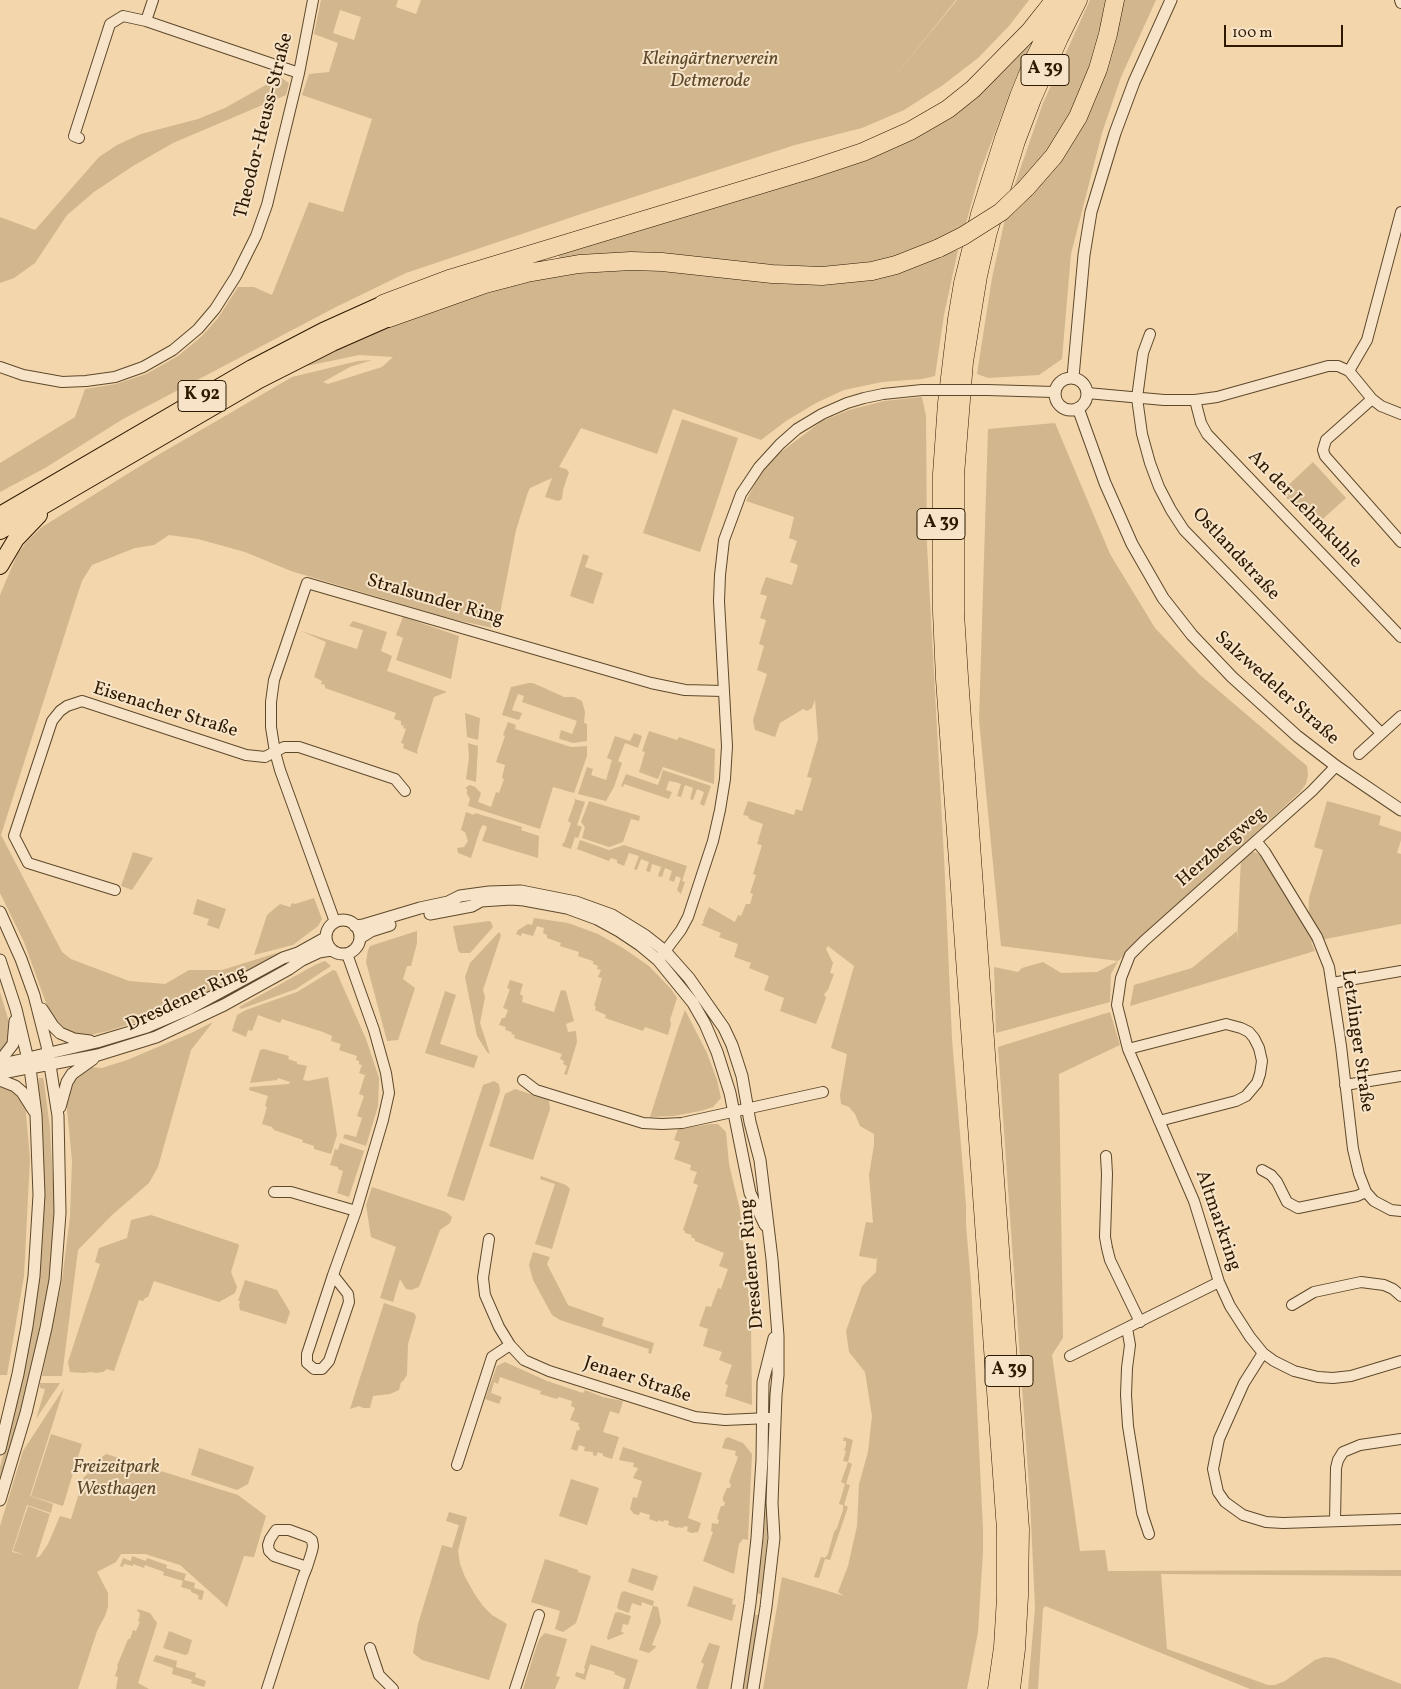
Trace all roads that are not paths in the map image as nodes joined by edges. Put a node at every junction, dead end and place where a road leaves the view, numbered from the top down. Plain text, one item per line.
1 (153, 0) edge
2 (312, 0) edge
3 (1055, 0) edge
4 (1063, 0) edge
5 (1078, 0) edge
6 (1115, 0) edge
7 (1171, 0) edge
8 (146, 21) junction
9 (299, 72) junction
10 (79, 138) dead end
11 (1401, 212) edge
12 (386, 311) junction
13 (1150, 334) dead end
14 (0, 366) edge
15 (1349, 371) junction
16 (1073, 377) junction
17 (1054, 392) junction
18 (1087, 393) junction
19 (1136, 398) junction
20 (1372, 399) junction
21 (1195, 400) junction
22 (1078, 408) junction
23 (1401, 414) edge
24 (26, 499) junction
25 (55, 500) junction
26 (0, 507) edge
27 (0, 515) edge
28 (0, 532) edge
29 (1401, 542) edge
30 (0, 566) edge
31 (1401, 637) edge
32 (724, 691) junction
33 (1401, 716) edge
34 (1381, 734) junction
35 (274, 752) junction
36 (1359, 754) dead end
37 (1336, 766) junction
38 (405, 791) dead end
39 (1401, 810) edge
40 (1256, 841) junction
41 (115, 890) dead end
42 (0, 912) edge
43 (335, 922) junction
44 (355, 926) junction
45 (325, 938) junction
46 (360, 938) junction
47 (331, 950) junction
48 (347, 954) junction
49 (1130, 955) joint
50 (662, 956) junction
51 (0, 960) edge
52 (1401, 971) edge
53 (1332, 983) junction
54 (34, 995) junction
55 (16, 1009) junction
56 (978, 1027) junction
57 (96, 1042) junction
58 (1128, 1049) junction
59 (980, 1054) junction
60 (98, 1055) junction
61 (50, 1059) junction
62 (0, 1063) edge
63 (29, 1063) junction
64 (0, 1074) edge
65 (1401, 1076) edge
66 (0, 1080) edge
67 (523, 1080) dead end
68 (1345, 1086) junction
69 (823, 1092) dead end
70 (748, 1108) junction
71 (734, 1110) junction
72 (36, 1115) junction
73 (58, 1116) junction
74 (1160, 1121) junction
75 (1106, 1156) dead end
76 (1262, 1170) dead end
77 (274, 1192) dead end
78 (1366, 1192) junction
79 (356, 1211) junction
80 (1401, 1211) edge
81 (489, 1239) dead end
82 (333, 1275) junction
83 (1219, 1282) junction
84 (1401, 1296) edge
85 (1292, 1305) dead end
86 (1140, 1322) junction
87 (1127, 1328) junction
88 (510, 1345) junction
89 (1264, 1353) junction
90 (1070, 1356) dead end
91 (1401, 1361) edge
92 (763, 1418) junction
93 (775, 1418) junction
94 (1401, 1439) edge
95 (0, 1449) edge
96 (457, 1465) dead end
97 (0, 1500) edge
98 (1401, 1519) edge
99 (1335, 1522) junction
100 (1149, 1534) dead end
101 (306, 1567) junction
102 (539, 1615) dead end
103 (370, 1648) dead end
104 (267, 1689) edge
105 (393, 1689) edge
106 (515, 1689) edge
107 (737, 1689) edge
108 (753, 1689) edge
109 (997, 1689) edge
110 (1011, 1689) edge

1 - 8 street
2 - 9 street, Theodor-Heuss-Straße
3 - 12 highway
4 - 56 highway, A 39
5 - 56 highway, A 39
6 - 12 highway, bridge
7 - 16 street
8 - 9 street
8 - 10 street
9 - 14 street, Theodor-Heuss-Straße
11 - 15 street
12 - 24 highway, K 92
12 - 25 highway, K 92
13 - 19 street, Ostlandstraße
15 - 20 street
15 - 21 street
16 - 17 street
16 - 18 street
17 - 22 street
17 - 32 street, bridge
18 - 19 street
18 - 22 street
19 - 21 street
19 - 34 street, Ostlandstraße
20 - 23 street
20 - 29 street
21 - 31 street, An der Lehmkuhle
22 - 37 street, Salzwedeler Straße
24 - 26 highway
24 - 27 highway, K 92
25 - 28 highway, K 92
25 - 30 highway
32 - 35 street, Stralsunder Ring
32 - 50 street
33 - 34 street
34 - 36 street
35 - 38 street
35 - 41 street, Eisenacher Straße
35 - 43 street, Stralsunder Ring
37 - 39 street, Salzwedeler Straße
37 - 40 street, Herzbergweg
40 - 49 street, Herzbergweg
40 - 53 street, Letzlinger Straße
42 - 54 street
43 - 44 street, Dresdener Ring
43 - 45 street, Dresdener Ring
44 - 46 street
44 - 50 street, Dresdener Ring
45 - 47 street
45 - 57 street, Dresdener Ring
46 - 48 street, Dresdener Ring
46 - 50 street, Dresdener Ring
47 - 48 street
47 - 60 street, Dresdener Ring
48 - 79 street
49 - 58 street, Altmarkring
50 - 70 street, Dresdener Ring
50 - 71 street, Dresdener Ring
51 - 55 street
52 - 53 street
53 - 68 street, Letzlinger Straße
54 - 57 street
54 - 61 street
55 - 62 street
55 - 63 street
56 - 59 highway, A 39
57 - 61 street, Dresdener Ring
58 - 74 street, Altmarkring
58 - 74 street
59 - 109 highway, A 39
59 - 110 highway, A 39
60 - 61 street, Dresdener Ring
60 - 73 street
61 - 63 street
61 - 73 street
62 - 63 street
63 - 64 street
63 - 72 street
65 - 68 street
66 - 72 street
67 - 71 street
68 - 78 street, Letzlinger Straße
69 - 70 street
70 - 71 street
70 - 93 street, Dresdener Ring
71 - 92 street, Dresdener Ring
72 - 95 street
73 - 97 street
74 - 83 street, Altmarkring
75 - 86 street
76 - 78 street
77 - 79 street
78 - 80 street
79 - 82 street
81 - 88 street, Jenaer Straße
82 - 82 street
83 - 86 street
83 - 89 street, Altmarkring
84 - 85 street
86 - 87 street
87 - 90 street
87 - 100 street
88 - 92 street, Jenaer Straße
88 - 96 street
89 - 91 street, Altmarkring
89 - 99 street
92 - 93 street
92 - 107 street, Dresdener Ring
93 - 108 street, Dresdener Ring
94 - 99 street
98 - 99 street
101 - 101 street
101 - 104 street
102 - 106 street
103 - 105 street

